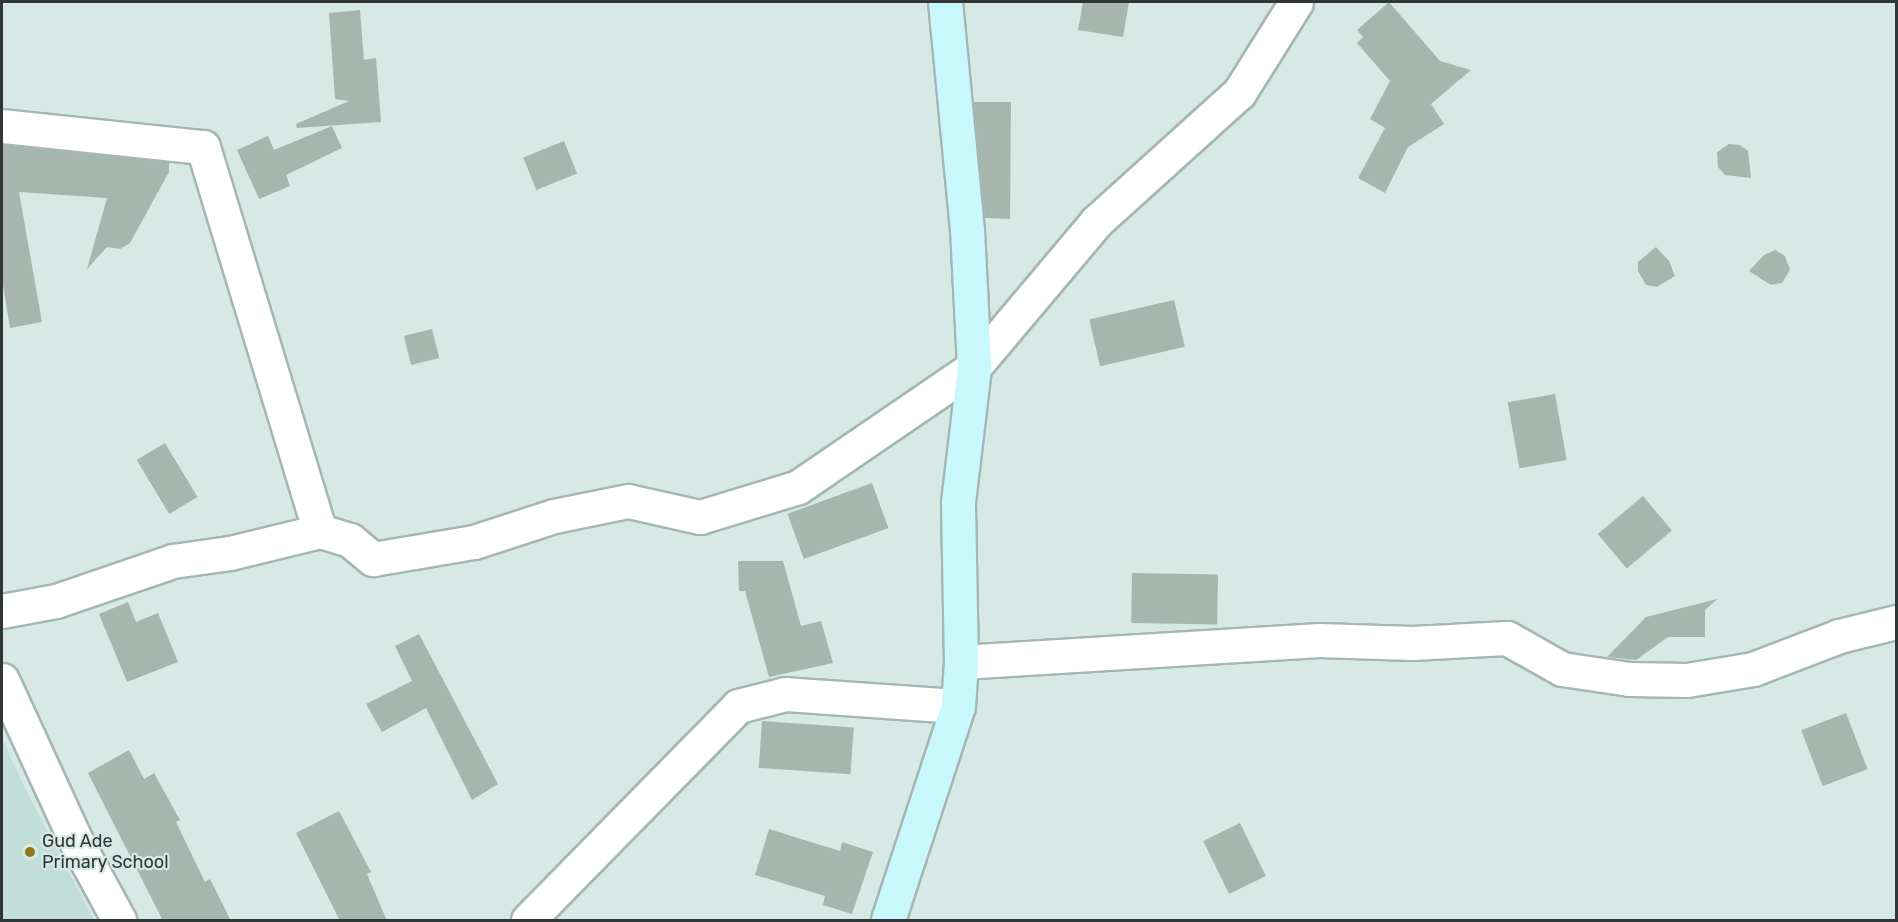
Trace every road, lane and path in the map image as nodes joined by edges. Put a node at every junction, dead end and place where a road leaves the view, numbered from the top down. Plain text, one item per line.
1 (945, 2) edge
2 (1296, 2) edge
3 (2, 126) edge
4 (974, 367) junction
5 (320, 531) junction
6 (2, 611) edge
7 (1896, 622) edge
8 (961, 662) junction
9 (2, 680) edge
10 (957, 706) junction
11 (119, 921) edge
12 (528, 921) edge
13 (888, 921) edge

1 - 4 street
2 - 4 street
3 - 5 street
4 - 5 street
4 - 8 street
5 - 6 street
7 - 8 street
8 - 10 street
9 - 11 street
10 - 12 street
10 - 13 street

